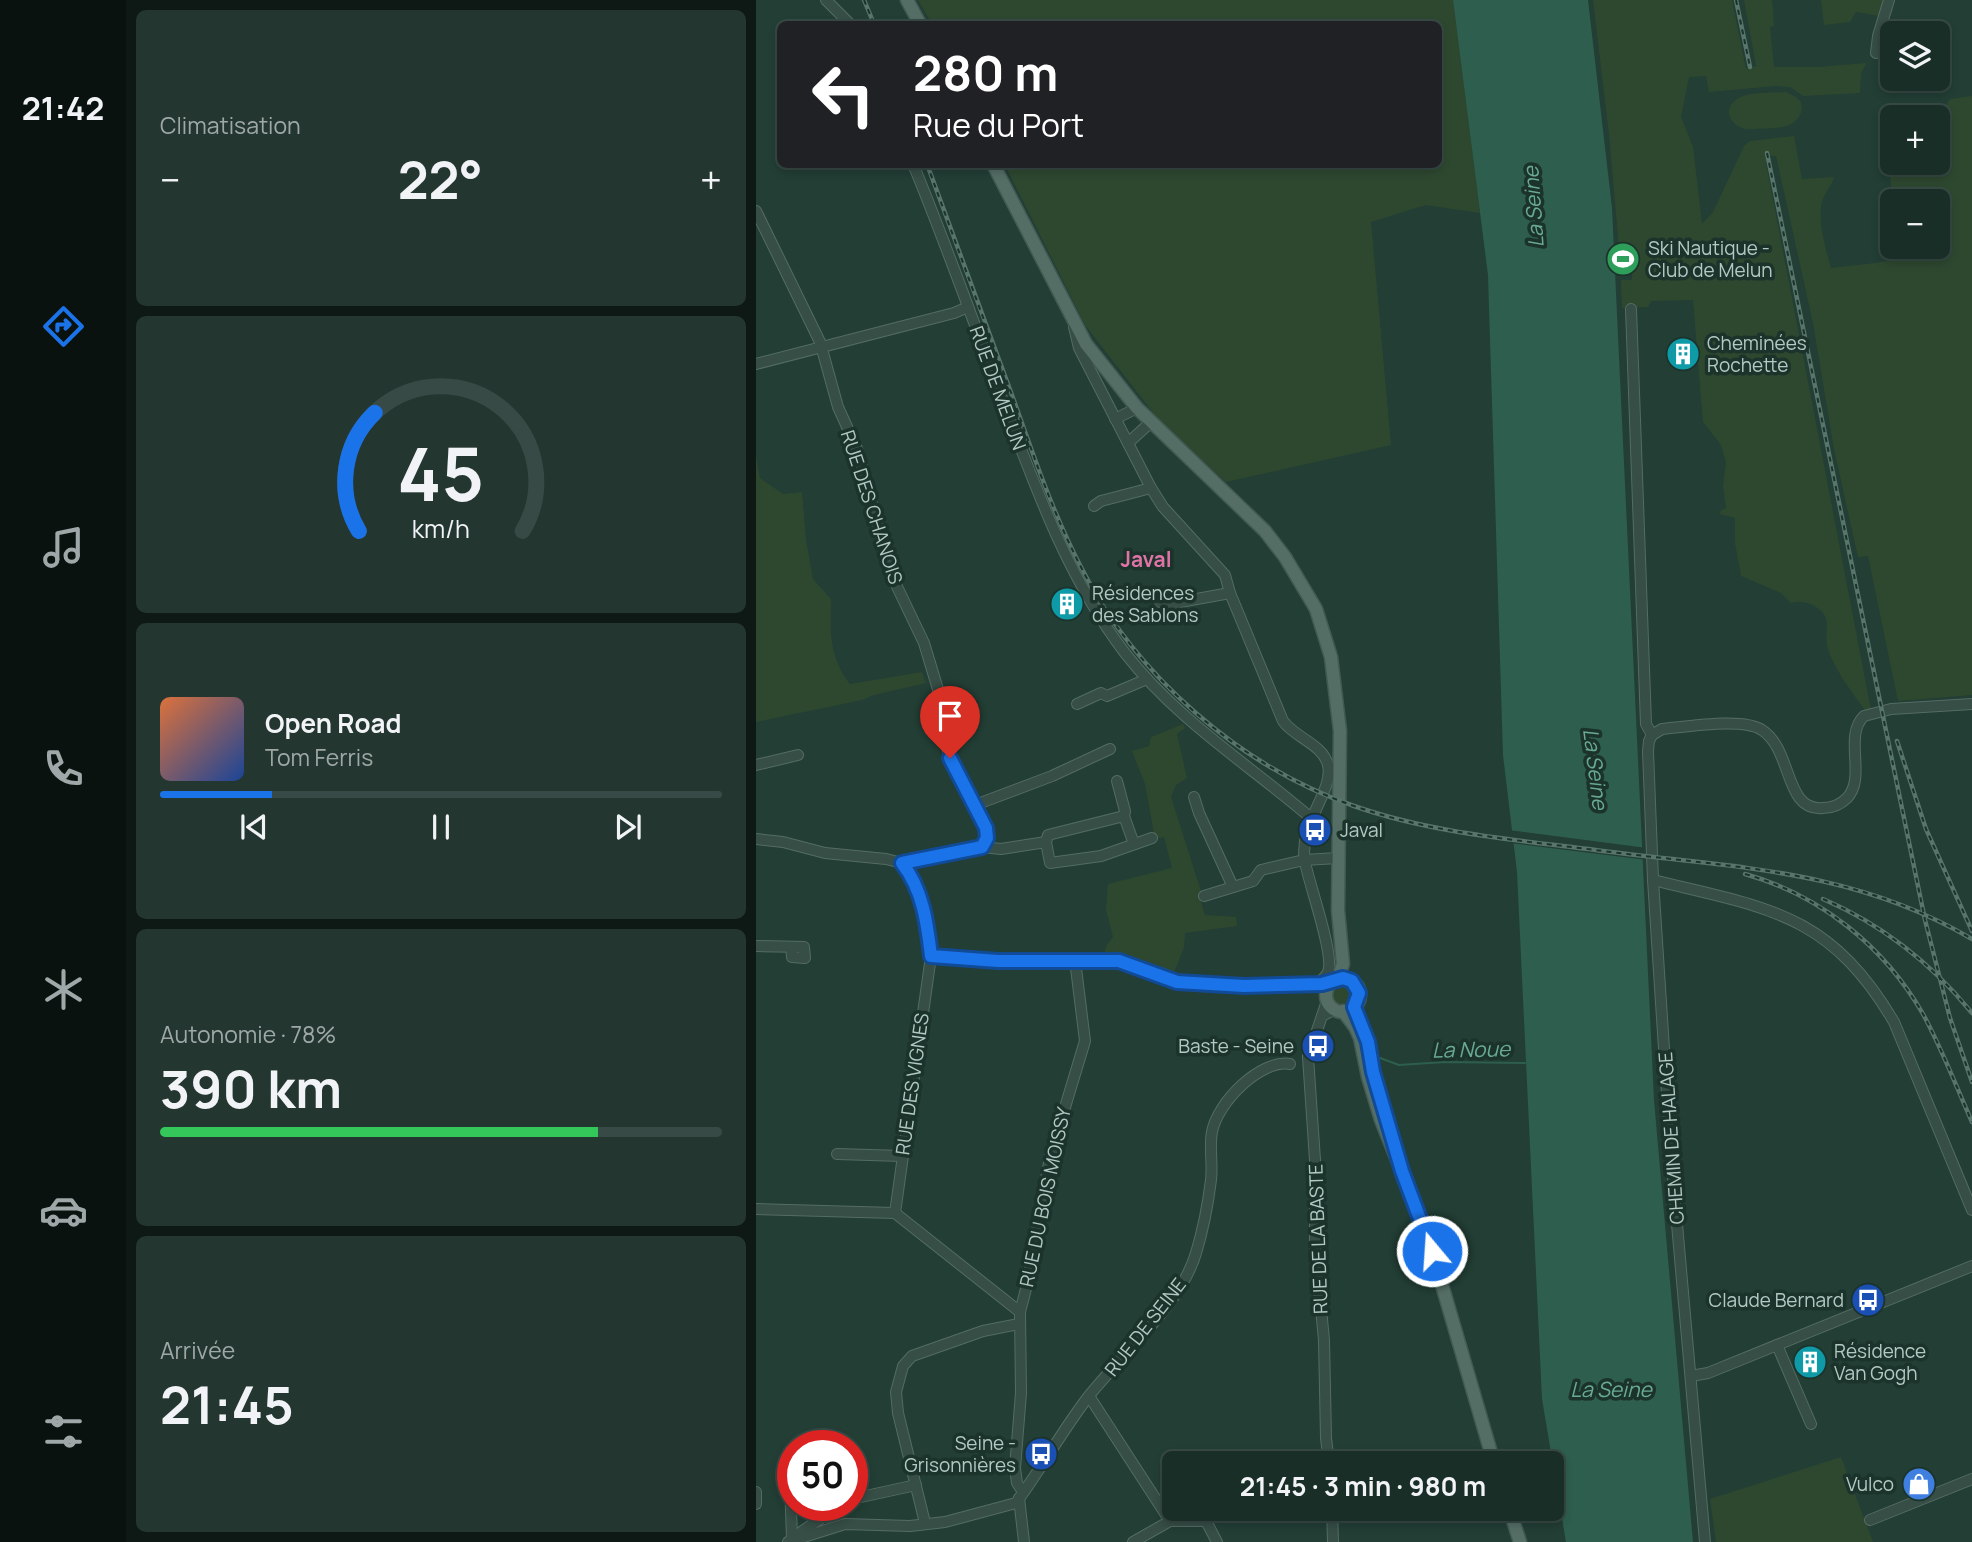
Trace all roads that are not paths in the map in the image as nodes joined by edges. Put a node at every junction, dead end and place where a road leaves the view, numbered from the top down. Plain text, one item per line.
1 (826, 0) edge
2 (907, 0) edge
3 (1889, 0) edge
4 (847, 21) edge
5 (918, 21) edge
6 (1876, 54) dead end
7 (916, 168) edge
8 (995, 168) edge
9 (756, 211) edge
10 (968, 307) junction
11 (1631, 309) dead end
12 (1072, 319) junction
13 (821, 346) junction
14 (756, 364) edge
15 (1137, 408) junction
16 (1115, 419) junction
17 (1151, 422) junction
18 (1128, 443) junction
19 (1151, 488) junction
20 (1094, 506) dead end
21 (1230, 593) junction
22 (1160, 602) dead end
23 (1147, 679) junction
24 (1077, 704) dead end
25 (1972, 704) edge
26 (1652, 735) junction
27 (1110, 749) dead end
28 (799, 755) dead end
29 (756, 765) edge
30 (1117, 781) dead end
31 (1194, 797) dead end
32 (975, 805) junction
33 (1124, 816) junction
34 (1311, 818) junction
35 (1152, 838) dead end
36 (756, 839) edge
37 (1046, 842) junction
38 (1134, 844) junction
39 (982, 847) junction
40 (1338, 858) junction
41 (1309, 860) junction
42 (902, 863) junction
43 (1653, 880) junction
44 (1233, 887) junction
45 (1338, 892) junction
46 (1204, 896) dead end
47 (756, 946) edge
48 (791, 947) dead end
49 (931, 956) junction
50 (1075, 960) junction
51 (1336, 979) junction
52 (1352, 981) junction
53 (1331, 998) junction
54 (1308, 1057) junction
55 (837, 1154) dead end
56 (902, 1156) junction
57 (756, 1209) edge
58 (1972, 1210) edge
59 (895, 1213) junction
60 (1972, 1266) edge
61 (1020, 1312) junction
62 (1019, 1324) junction
63 (1777, 1345) junction
64 (1691, 1376) junction
65 (1089, 1396) junction
66 (1811, 1424) dead end
67 (1328, 1451) edge
68 (1490, 1451) edge
69 (1972, 1479) edge
70 (916, 1485) junction
71 (756, 1492) edge
72 (1021, 1495) junction
73 (868, 1496) edge
74 (756, 1504) edge
75 (1162, 1509) edge
76 (1871, 1520) dead end
77 (790, 1521) edge
78 (817, 1521) edge
79 (843, 1521) edge
80 (1170, 1521) edge
81 (1206, 1521) edge
82 (1332, 1521) edge
83 (1513, 1521) edge
84 (925, 1523) junction
85 (845, 1524) junction
86 (790, 1540) edge
87 (1024, 1542) edge
88 (1133, 1542) edge
89 (1217, 1542) edge
90 (1333, 1542) edge
91 (1520, 1542) edge
92 (1705, 1542) edge

1 - 4 street
2 - 5 main road
3 - 6 street
7 - 10 street, RUE DE MELUN
8 - 12 main road
9 - 13 street, RUE DES CHANOIS
10 - 13 street
10 - 23 street, RUE DE MELUN
11 - 26 street, CHEMIN DE HALAGE
12 - 15 main road
12 - 16 street
13 - 14 street
13 - 32 street, RUE DES CHANOIS
15 - 16 street
15 - 17 main road
16 - 18 street
17 - 18 street
17 - 40 main road
18 - 19 street
19 - 20 street
19 - 21 street
21 - 22 street
21 - 34 street
23 - 24 street
23 - 34 street, RUE DE MELUN
25 - 26 street
26 - 43 street, CHEMIN DE HALAGE
27 - 32 street
28 - 29 street
30 - 33 street
31 - 44 street
32 - 39 street, RUE DES CHANOIS
33 - 37 street
33 - 38 street
34 - 41 street
35 - 38 street
36 - 42 street
37 - 38 street
37 - 39 street
39 - 42 street
40 - 41 street
40 - 45 main road
41 - 44 street
41 - 53 street
42 - 49 street, RUE DES VIGNES
43 - 58 street
43 - 64 street, CHEMIN DE HALAGE
44 - 46 street
45 - 51 main road
45 - 52 main road
47 - 48 street
49 - 50 street
49 - 56 street, RUE DES VIGNES
50 - 53 street
50 - 61 street, RUE DU BOIS MOISSY
51 - 52 main road
51 - 53 main road
52 - 53 main road
53 - 54 street
53 - 68 main road
54 - 65 street, RUE DE SEINE
54 - 67 street, RUE DE LA BASTE
55 - 56 street
56 - 59 street, RUE DES VIGNES
57 - 59 street
59 - 61 street
60 - 63 street
61 - 62 street, RUE DU BOIS MOISSY
62 - 70 street
62 - 72 street, RUE DU BOIS MOISSY
63 - 64 street
63 - 66 street
64 - 92 street, CHEMIN DE HALAGE
65 - 72 street, RUE DE SEINE
65 - 75 street
69 - 76 street
70 - 73 street
70 - 84 street
71 - 74 street
72 - 84 street
72 - 87 street, RUE DU BOIS MOISSY
77 - 86 street
78 - 86 street
79 - 85 street
80 - 88 street
81 - 89 street
82 - 90 street
83 - 91 main road
84 - 85 street
85 - 86 street

